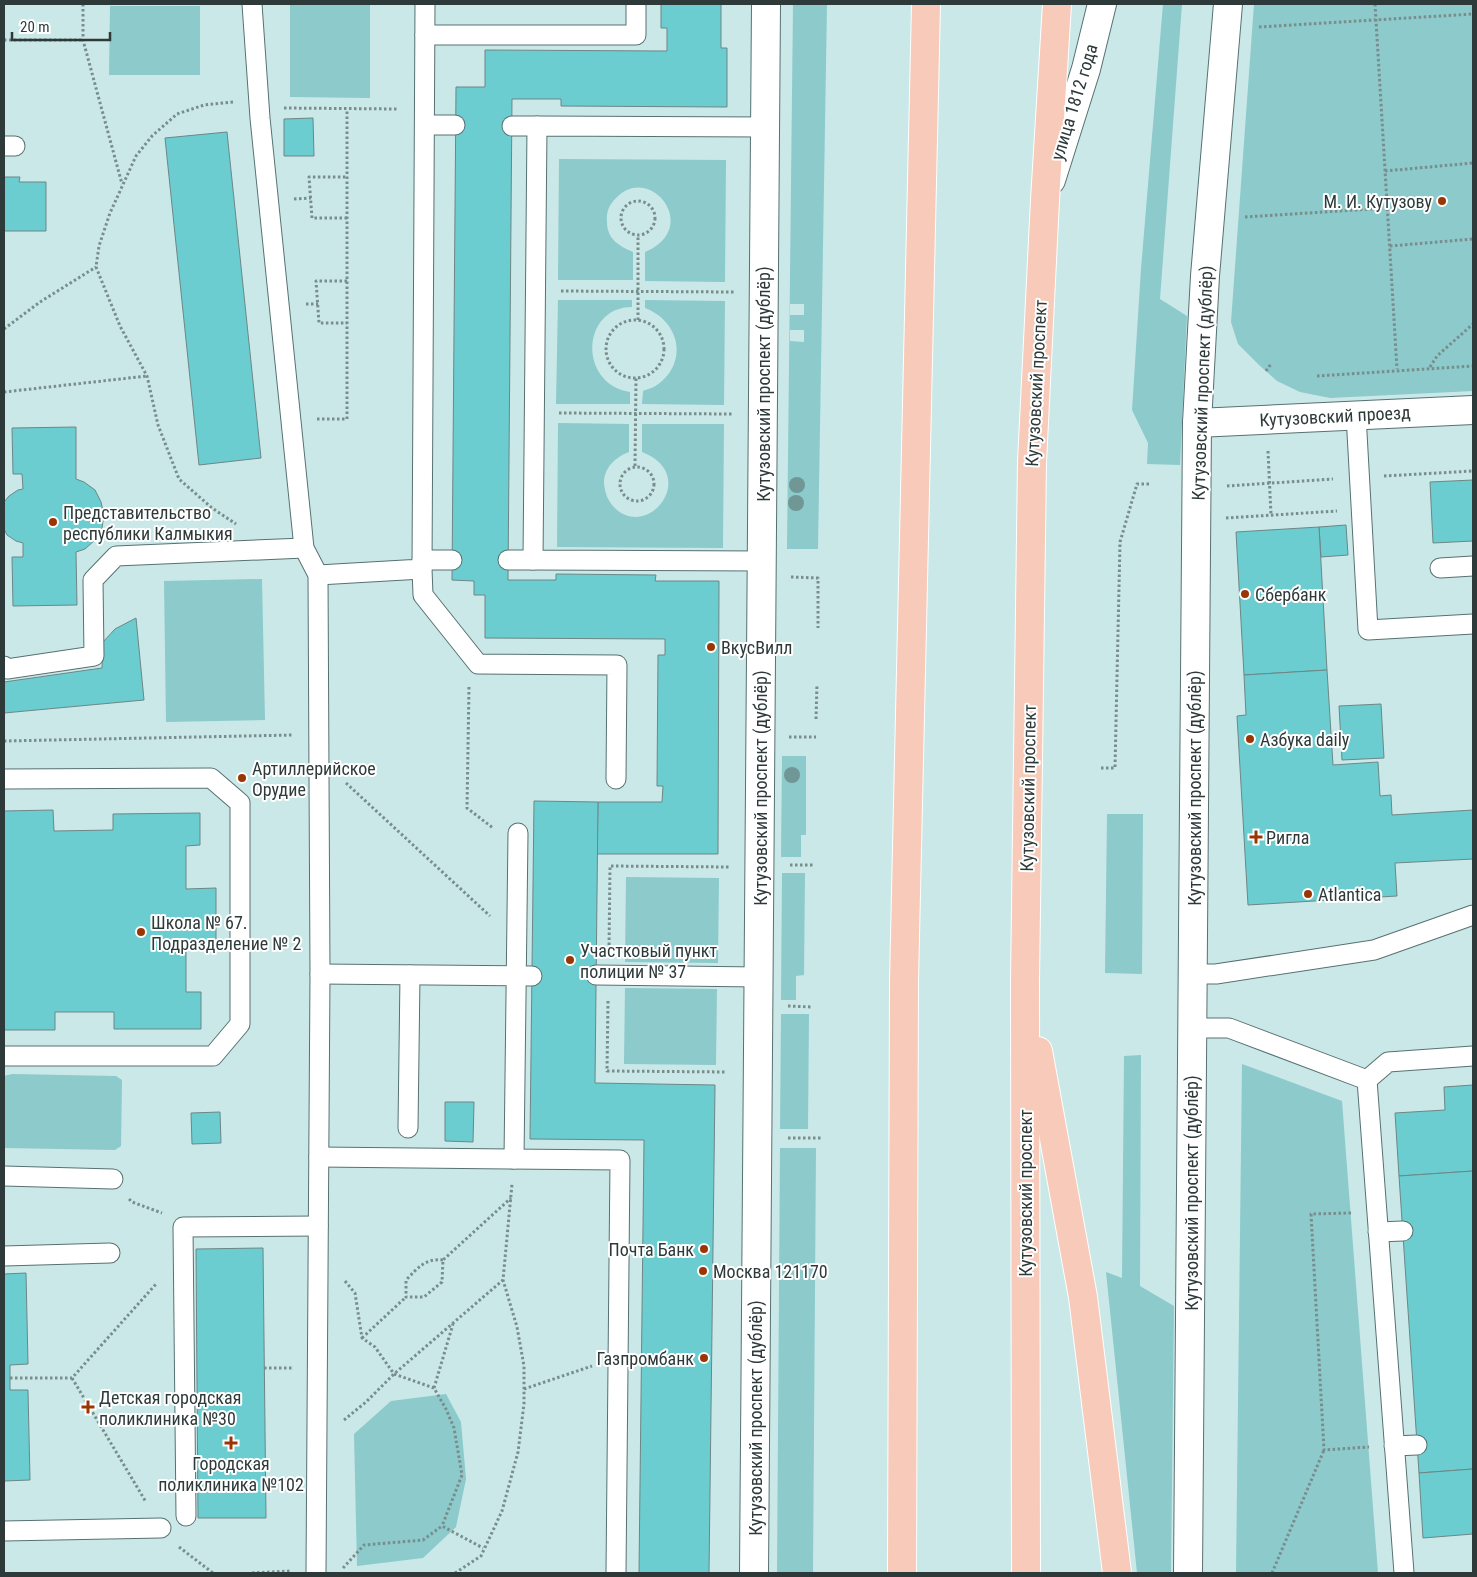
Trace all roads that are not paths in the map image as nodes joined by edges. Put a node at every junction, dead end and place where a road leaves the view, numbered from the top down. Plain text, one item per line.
1 (252, 4) edge
2 (425, 4) edge
3 (636, 4) edge
4 (766, 4) edge
5 (1057, 4) edge
6 (1102, 4) edge
7 (1228, 4) edge
8 (923, 12) edge
9 (425, 34) junction
10 (425, 117) junction
11 (455, 125) dead end
12 (512, 126) dead end
13 (537, 126) junction
14 (765, 127) junction
15 (1045, 200) junction
16 (1473, 410) edge
17 (1356, 415) junction
18 (1197, 423) junction
19 (304, 548) junction
20 (452, 560) dead end
21 (508, 560) dead end
22 (533, 560) junction
23 (422, 564) junction
24 (1473, 566) edge
25 (1440, 568) dead end
26 (772, 569) junction
27 (318, 575) junction
28 (1473, 624) edge
29 (4, 666) edge
30 (4, 779) edge
31 (616, 779) dead end
32 (518, 834) road end
33 (1473, 915) edge
34 (320, 974) junction
35 (1193, 974) junction
36 (410, 975) junction
37 (596, 975) dead end
38 (524, 976) junction
39 (759, 977) junction
40 (1025, 981) junction
41 (1192, 1028) junction
42 (4, 1056) edge
43 (1473, 1056) edge
44 (1367, 1080) junction
45 (408, 1128) dead end
46 (319, 1157) junction
47 (514, 1159) junction
48 (4, 1176) edge
49 (113, 1179) road end
50 (318, 1226) junction
51 (1403, 1231) dead end
52 (1378, 1232) junction
53 (110, 1253) dead end
54 (4, 1256) edge
55 (1417, 1445) dead end
56 (1394, 1446) junction
57 (186, 1516) dead end
58 (161, 1528) road end
59 (4, 1531) edge
60 (316, 1572) edge
61 (616, 1573) edge
62 (754, 1573) edge
63 (902, 1573) edge
64 (1026, 1573) edge
65 (1117, 1573) edge
66 (1188, 1573) edge
67 (1404, 1573) edge

1 - 19 lane
2 - 9 lane
3 - 9 lane
4 - 14 street, Кутузовский проспект (дублёр)
5 - 15 main road, Кутузовский проспект
6 - 15 street, улица 1812 года
7 - 18 street, Кутузовский проспект (дублёр)
8 - 63 main road
9 - 10 lane
10 - 11 lane
10 - 23 lane
12 - 13 lane
13 - 14 lane
13 - 22 lane
14 - 26 street, Кутузовский проспект (дублёр)
15 - 40 main road, Кутузовский проспект
16 - 17 street, Кутузовский проезд
17 - 18 street, Кутузовский проезд
17 - 28 lane
18 - 35 street, Кутузовский проспект (дублёр)
19 - 27 lane
19 - 29 lane
20 - 23 lane
21 - 22 lane
22 - 26 lane
23 - 27 lane
23 - 31 lane
24 - 25 lane
26 - 39 street, Кутузовский проспект (дублёр)
27 - 34 lane
30 - 42 lane
32 - 38 lane
33 - 35 lane
34 - 36 lane
34 - 46 lane
35 - 41 street, Кутузовский проспект (дублёр)
36 - 38 lane
36 - 45 lane
37 - 39 lane
38 - 47 lane
39 - 62 street, Кутузовский проспект (дублёр)
40 - 64 main road, Кутузовский проспект
40 - 65 main road
41 - 44 lane
41 - 66 street, Кутузовский проспект (дублёр)
43 - 44 lane
44 - 52 lane
46 - 47 lane
46 - 50 lane
47 - 61 lane
48 - 49 lane
50 - 57 lane
50 - 60 lane
51 - 52 lane
52 - 56 lane
53 - 54 lane
55 - 56 lane
56 - 67 lane
58 - 59 lane

